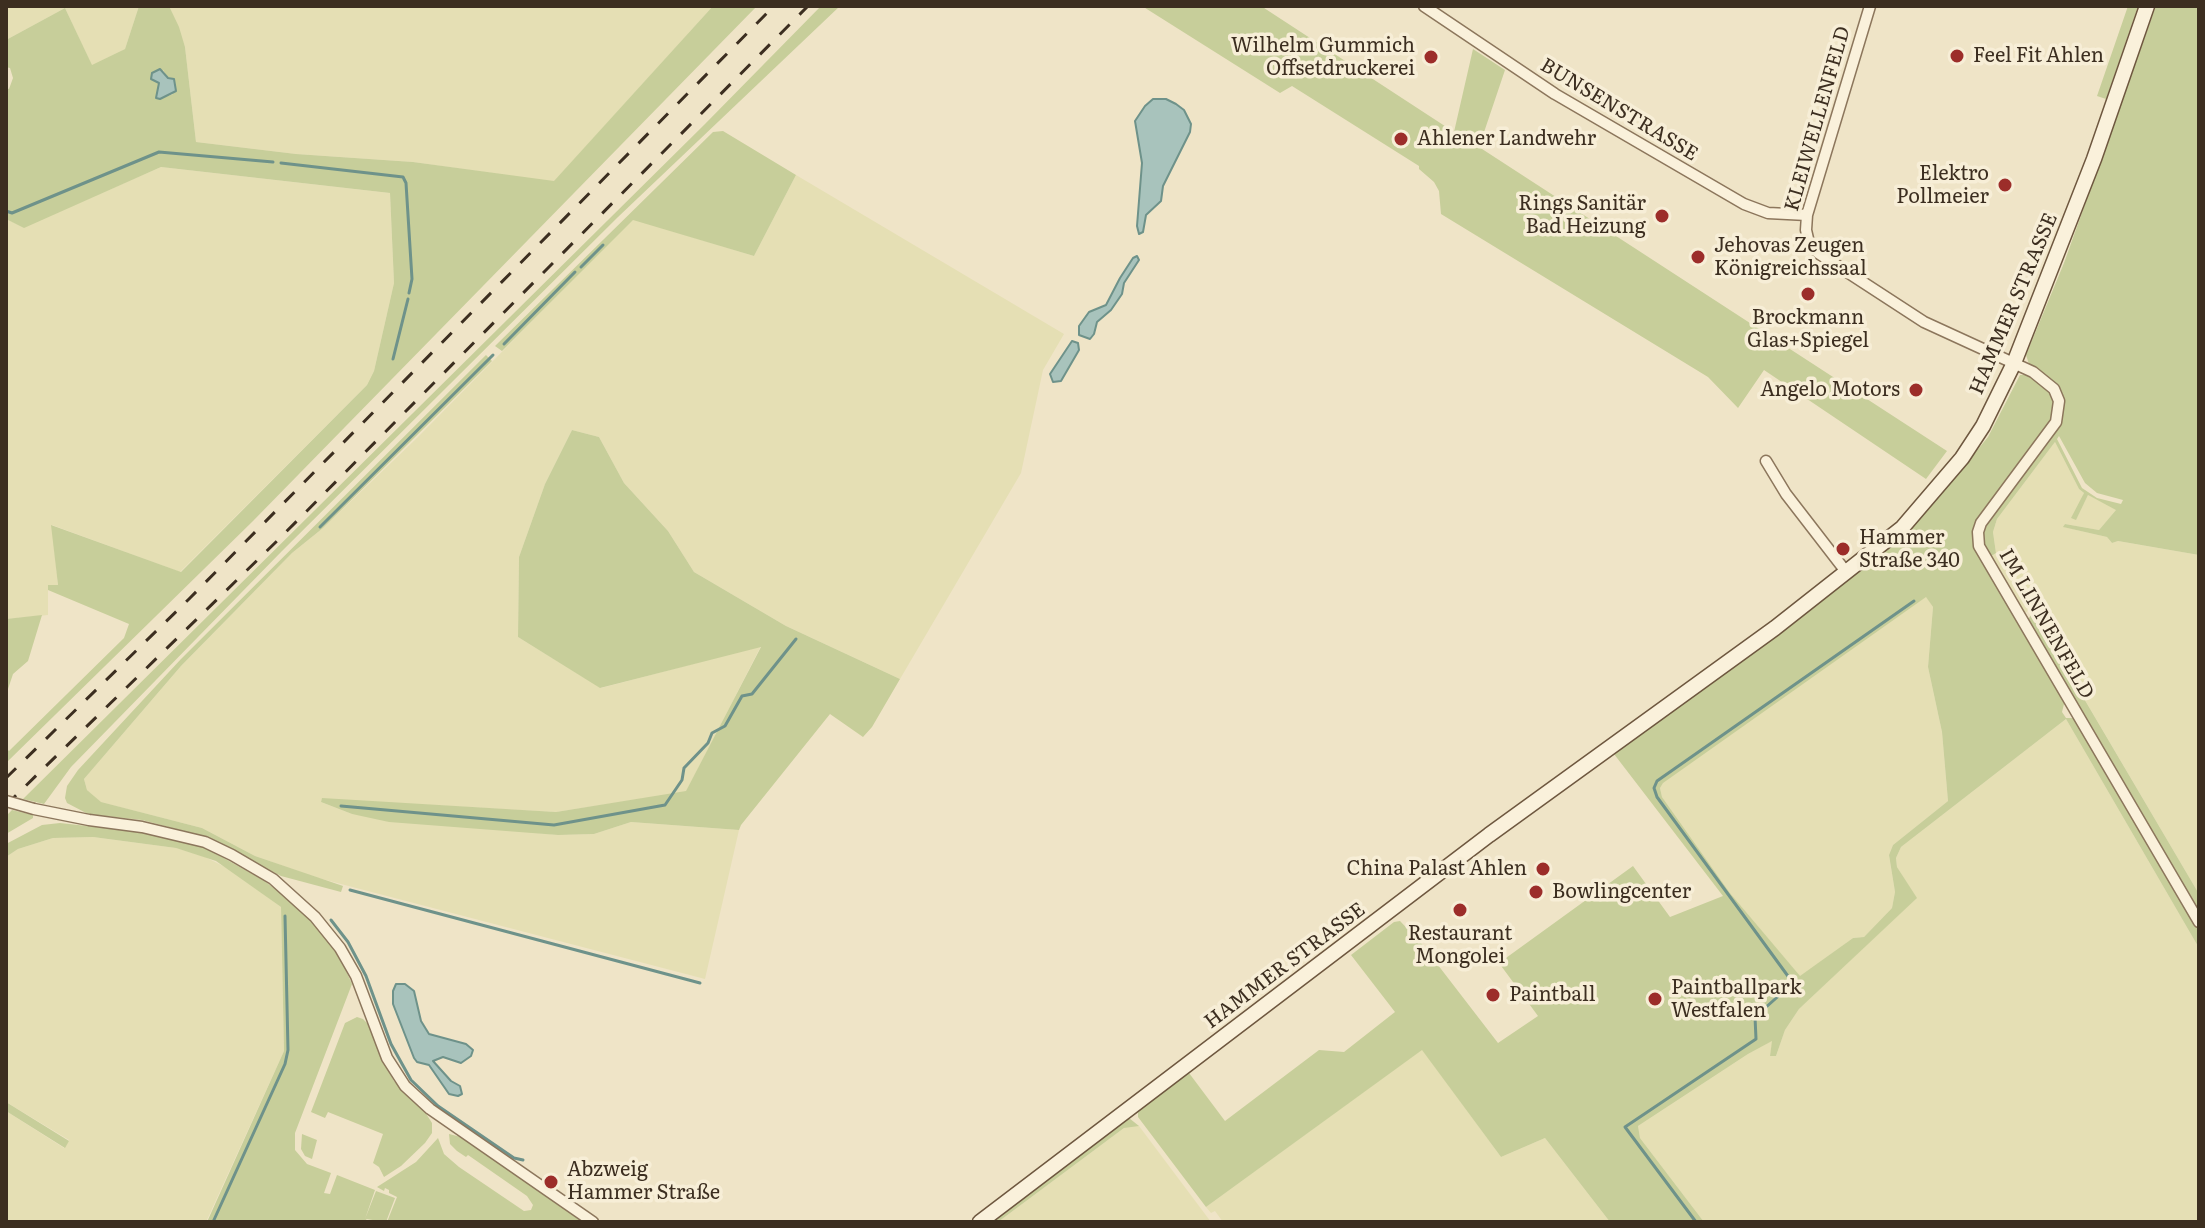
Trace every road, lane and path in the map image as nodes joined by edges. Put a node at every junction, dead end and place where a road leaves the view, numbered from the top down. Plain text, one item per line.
1 (1424, 6) edge
2 (1870, 6) edge
3 (2147, 6) edge
4 (1807, 215) junction
5 (2014, 363) junction
6 (1766, 461) dead end
7 (1847, 573) junction
8 (6, 801) edge
9 (2199, 922) edge
10 (593, 1222) edge
11 (980, 1222) edge

1 - 4 street, BUNSENSTRASSE
2 - 4 street, KLEIWELLENFELD
3 - 5 main road, HAMMER STRASSE
4 - 5 street, KLEIWELLENFELD
5 - 7 main road, HAMMER STRASSE
5 - 9 street, IM LINNENFELD
6 - 7 street
7 - 11 main road, HAMMER STRASSE
8 - 10 street, bridge

